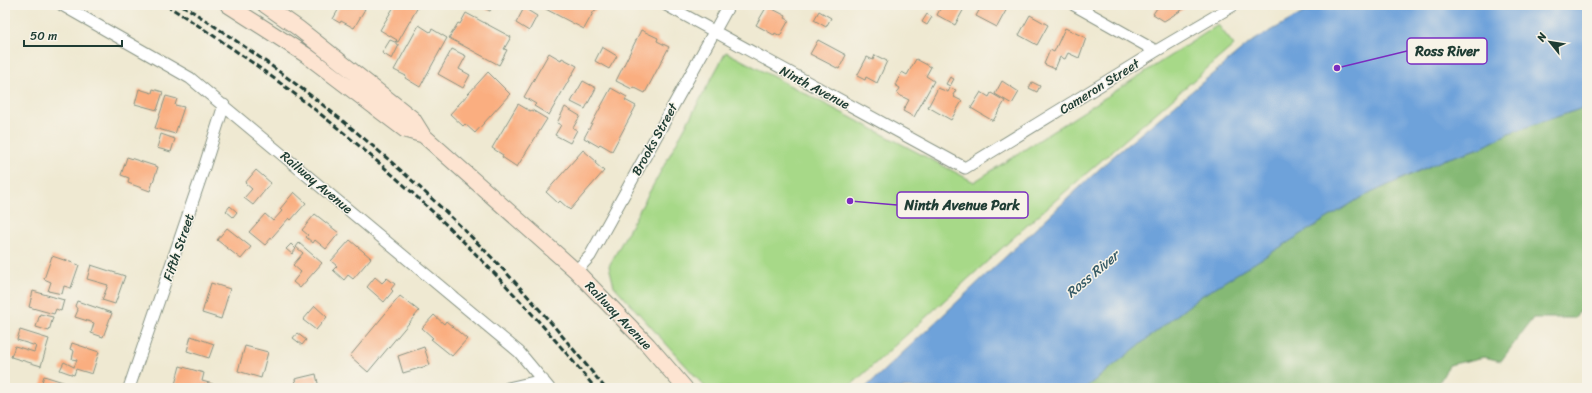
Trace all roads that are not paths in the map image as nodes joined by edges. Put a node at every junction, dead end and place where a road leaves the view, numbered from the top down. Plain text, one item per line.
1 (62, 5) edge
2 (228, 5) edge
3 (265, 5) edge
4 (666, 5) edge
5 (730, 5) edge
6 (1074, 5) edge
7 (1234, 5) edge
8 (714, 32) junction
9 (1156, 51) junction
10 (224, 105) junction
11 (423, 135) junction
12 (965, 168) joint
13 (576, 271) junction
14 (546, 384) edge
15 (129, 388) edge
16 (508, 388) edge
17 (684, 388) edge

1 - 10 street, Railway Avenue
2 - 11 main road, Railway Avenue
3 - 11 main road, Railway Avenue
4 - 8 street, Ninth Avenue
5 - 8 street, Brooks Street
6 - 9 street
7 - 9 street, Cameron Street
8 - 12 street, Ninth Avenue
8 - 13 street, Brooks Street
9 - 12 street, Cameron Street
10 - 14 street, Railway Avenue
10 - 15 street, Fifth Street
11 - 13 main road, Railway Avenue
13 - 17 main road, Railway Avenue
14 - 16 street

